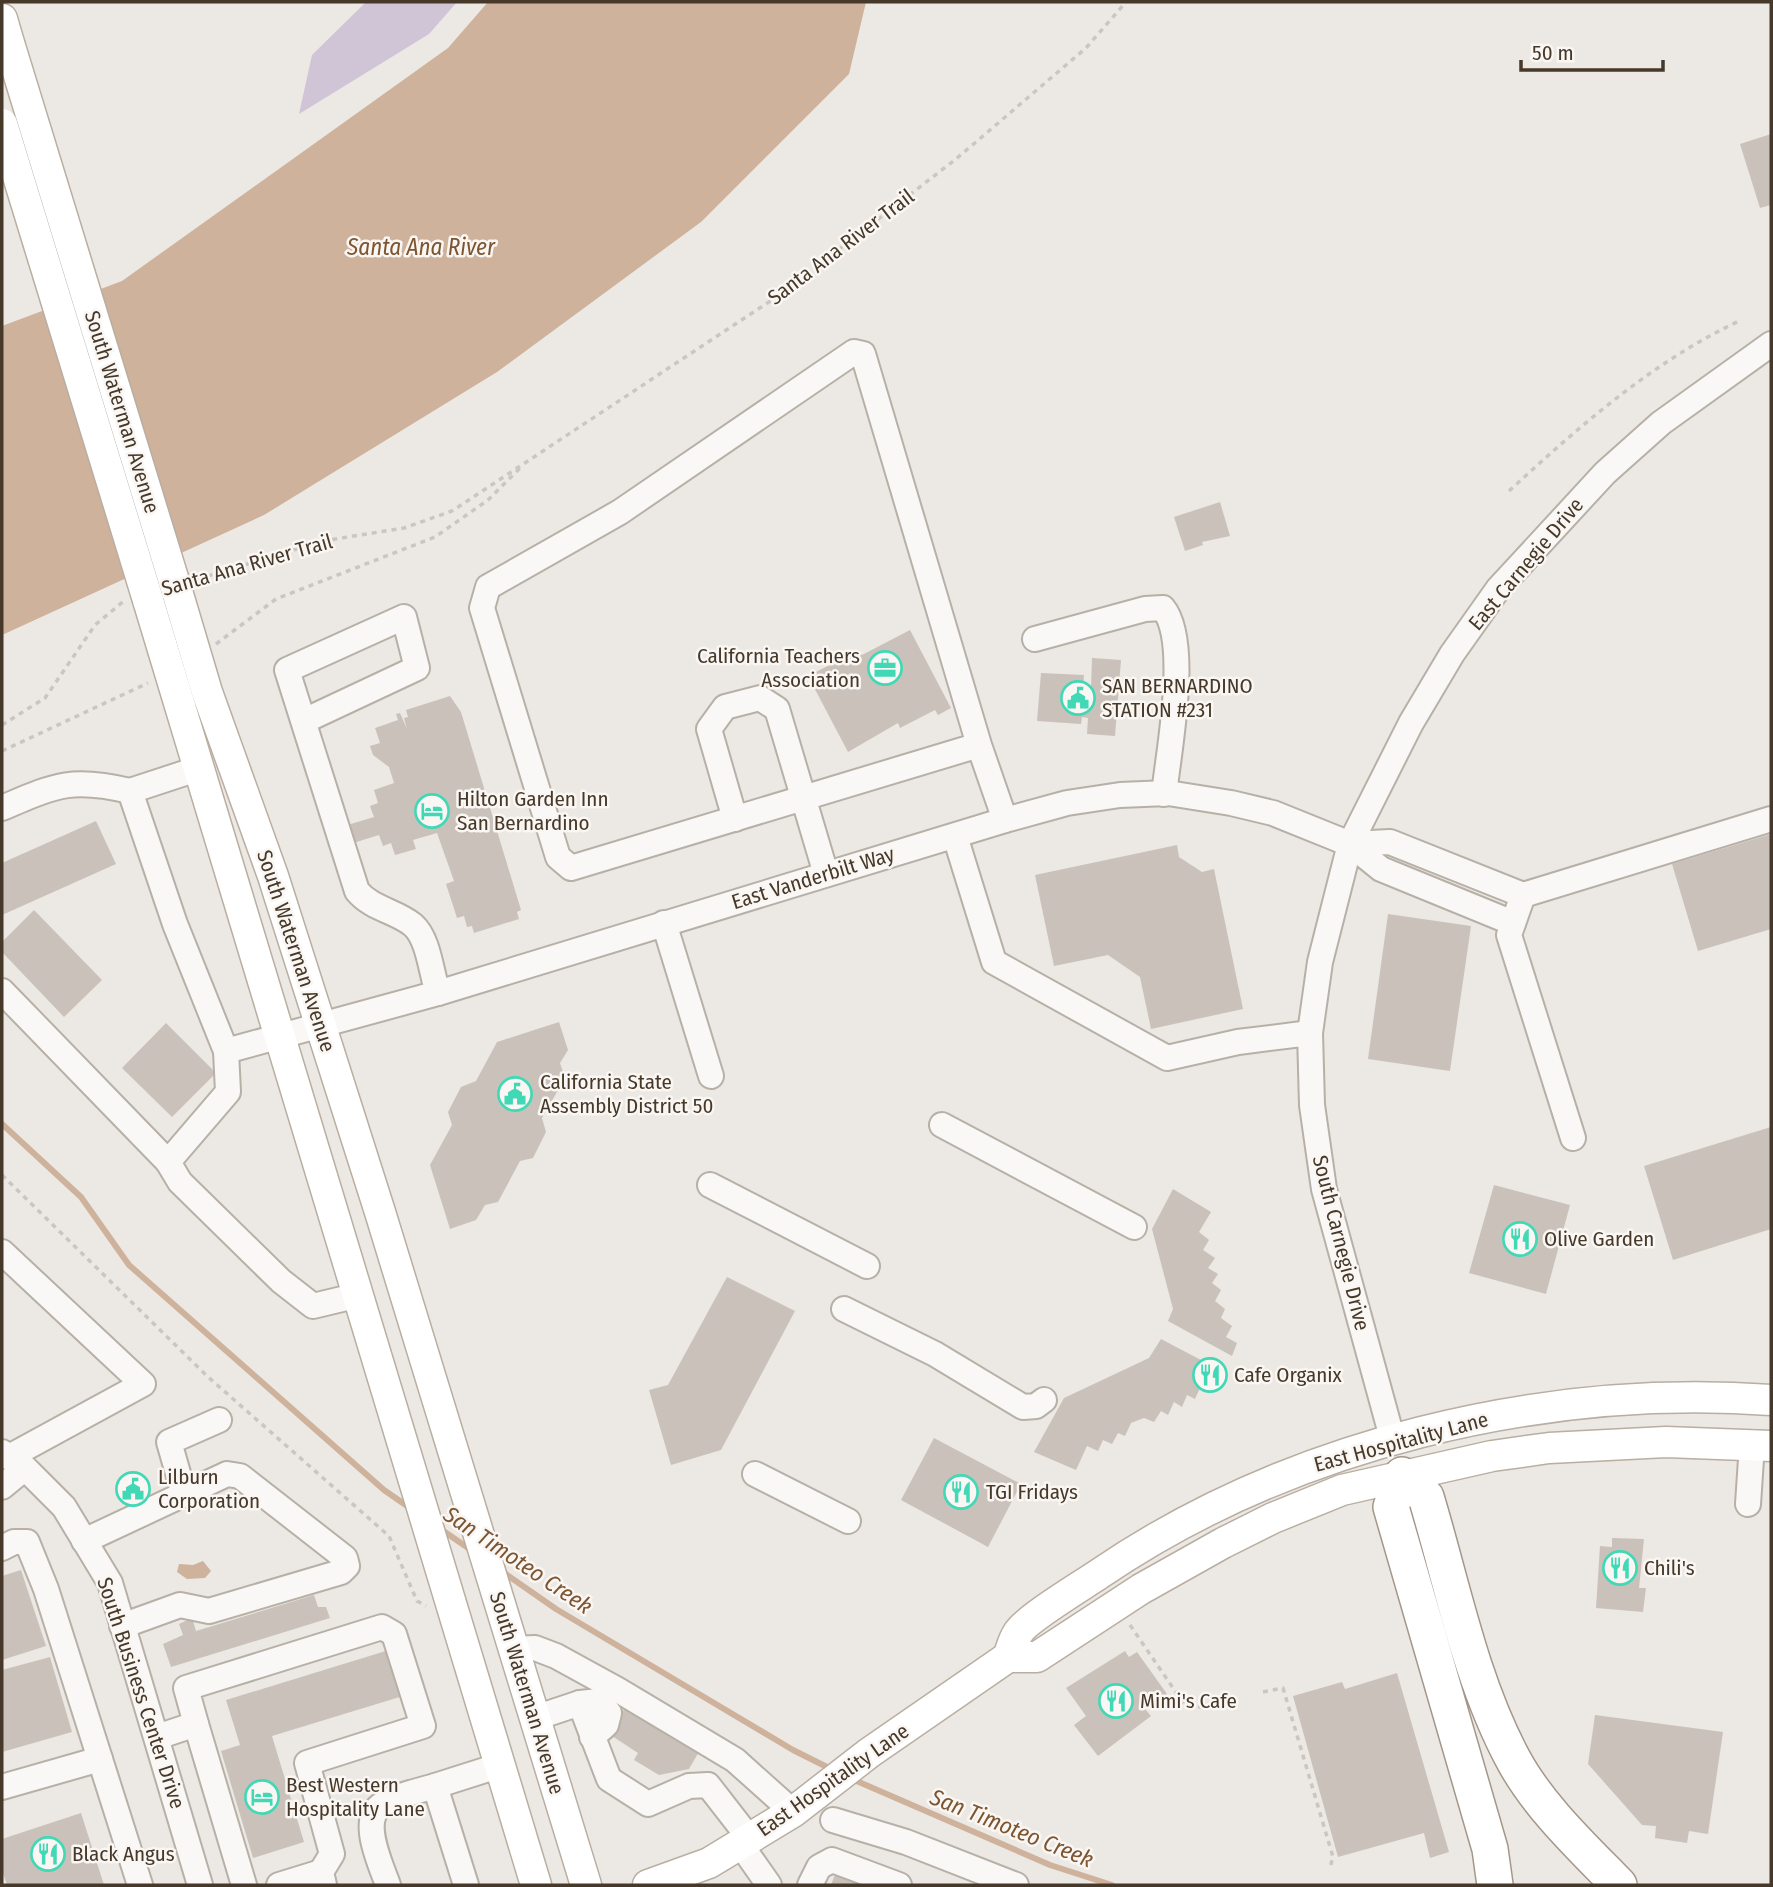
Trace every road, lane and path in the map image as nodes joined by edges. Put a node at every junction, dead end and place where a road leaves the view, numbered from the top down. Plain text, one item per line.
1 (1126, 2) edge
2 (5, 31) edge
3 (2, 124) edge
4 (1741, 320) dead end
5 (1771, 344) edge
6 (529, 459) junction
7 (1509, 491) dead end
8 (183, 586) junction
9 (142, 599) junction
10 (1035, 639) dead end
11 (211, 648) dead end
12 (148, 682) dead end
13 (304, 721) junction
14 (2, 725) edge
15 (979, 745) junction
16 (2, 751) edge
17 (197, 769) junction
18 (130, 791) junction
19 (1164, 794) junction
20 (804, 798) junction
21 (2, 808) edge
22 (735, 819) junction
23 (1771, 819) edge
24 (1005, 820) junction
25 (954, 836) junction
26 (1350, 844) junction
27 (826, 874) junction
28 (1523, 895) junction
29 (664, 923) junction
30 (1513, 923) junction
31 (2, 991) edge
32 (438, 993) junction
33 (320, 1027) junction
34 (1310, 1033) junction
35 (281, 1037) junction
36 (226, 1051) junction
37 (711, 1076) dead end
38 (942, 1125) dead end
39 (1573, 1138) dead end
40 (168, 1162) junction
41 (2, 1175) edge
42 (710, 1185) dead end
43 (1134, 1227) dead end
44 (2, 1252) edge
45 (867, 1266) dead end
46 (359, 1295) junction
47 (844, 1309) dead end
48 (1044, 1400) dead end
49 (1771, 1400) edge
50 (219, 1420) dead end
51 (1393, 1441) junction
52 (1761, 1445) edge
53 (12, 1459) edge
54 (755, 1474) dead end
55 (1402, 1475) junction
56 (2, 1487) edge
57 (184, 1494) junction
58 (1748, 1504) dead end
59 (848, 1521) dead end
60 (84, 1541) junction
61 (2, 1548) edge
62 (455, 1611) junction
63 (1130, 1625) dead end
64 (122, 1626) junction
65 (513, 1649) junction
66 (1008, 1657) junction
67 (1263, 1692) dead end
68 (1206, 1708) dead end
69 (535, 1718) junction
70 (196, 1724) junction
71 (157, 1737) junction
72 (100, 1759) junction
73 (501, 1765) junction
74 (435, 1786) junction
75 (2, 1787) edge
76 (793, 1812) junction
77 (833, 1820) dead end
78 (745, 1842) junction
79 (1330, 1868) dead end
80 (322, 1879) edge
81 (140, 1885) edge
82 (200, 1885) edge
83 (244, 1885) edge
84 (279, 1885) edge
85 (388, 1885) edge
86 (466, 1885) edge
87 (536, 1885) edge
88 (586, 1885) edge
89 (648, 1885) edge
90 (769, 1885) edge
91 (810, 1885) edge
92 (899, 1885) edge
93 (1016, 1885) edge
94 (1495, 1885) edge
95 (1619, 1885) edge

1 - 6 path, Santa Ana River Trail
2 - 8 main road, South Waterman Avenue, bridge
3 - 9 main road, South Waterman Avenue, bridge
4 - 7 path
5 - 26 street, East Carnegie Drive
6 - 8 path, Santa Ana River Trail
6 - 11 path, Santa Ana River Trail
8 - 33 main road, South Waterman Avenue
9 - 14 path, Santa Ana River Trail
9 - 17 main road, South Waterman Avenue
10 - 19 street
12 - 16 path
13 - 13 street
13 - 32 street
15 - 20 street
15 - 22 street
15 - 24 street
17 - 18 street
17 - 35 main road, South Waterman Avenue
18 - 21 street
18 - 36 street
19 - 24 street, East Vanderbilt Way
19 - 26 street, East Vanderbilt Way
20 - 22 street
20 - 22 street
20 - 27 street
23 - 28 street
24 - 25 street, East Vanderbilt Way
25 - 27 street, East Vanderbilt Way
25 - 34 street
26 - 28 street
26 - 30 street
26 - 34 street, South Carnegie Drive
27 - 29 street, East Vanderbilt Way
28 - 30 street
29 - 32 street, East Vanderbilt Way
29 - 37 street
30 - 39 street
31 - 40 street
32 - 33 street, East Vanderbilt Way
33 - 35 street, East Vanderbilt Way
33 - 65 main road, South Waterman Avenue
34 - 51 street, South Carnegie Drive
35 - 36 street, East Vanderbilt Way
35 - 46 main road, South Waterman Avenue
36 - 40 street
38 - 43 street
40 - 46 street
41 - 62 path
42 - 45 street
44 - 53 street
46 - 62 main road, South Waterman Avenue
47 - 48 street
49 - 51 main road, East Hospitality Lane
50 - 57 street
51 - 55 main road, South Carnegie Drive
51 - 66 main road, East Hospitality Lane
52 - 55 main road, East Hospitality Lane
52 - 58 street
53 - 56 street
53 - 60 street, South Business Center Drive
54 - 59 street
55 - 66 main road, East Hospitality Lane
55 - 94 highway
55 - 95 highway
57 - 60 street
57 - 64 street
60 - 64 street, South Business Center Drive
61 - 72 street
62 - 73 main road, South Waterman Avenue
63 - 68 path
64 - 71 street, South Business Center Drive
65 - 69 main road, South Waterman Avenue
65 - 76 street
66 - 76 main road, East Hospitality Lane
67 - 79 path
69 - 78 street
69 - 88 main road, South Waterman Avenue
70 - 71 street
70 - 80 street
70 - 83 street
71 - 82 street, South Business Center Drive
72 - 75 street
72 - 81 street
73 - 74 street
73 - 87 main road, South Waterman Avenue
74 - 85 street
74 - 86 street
76 - 78 main road, East Hospitality Lane
77 - 93 street
78 - 89 main road, East Hospitality Lane
78 - 90 street
80 - 84 street
91 - 92 street

